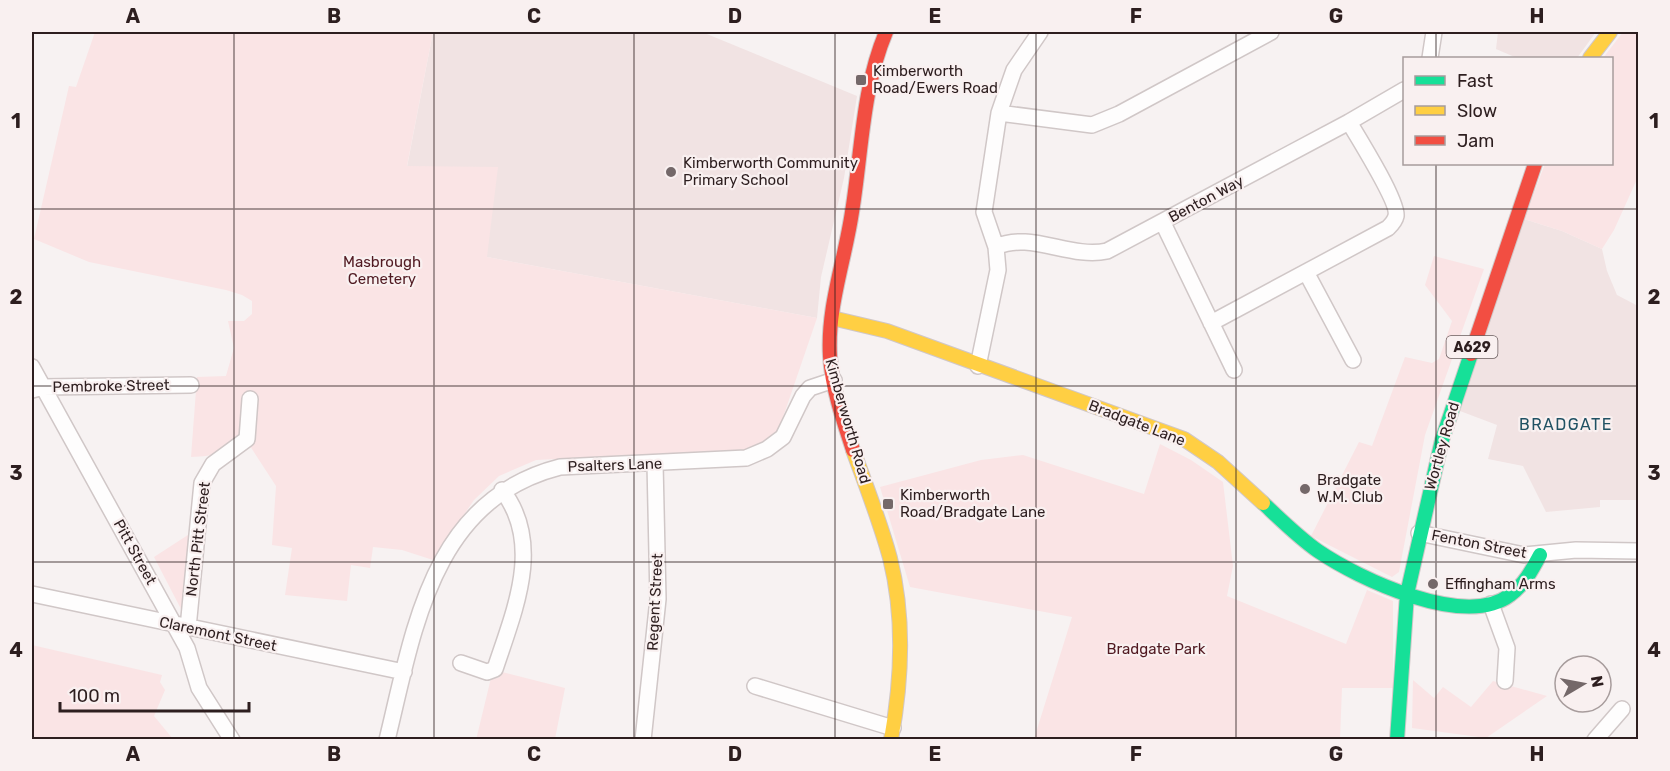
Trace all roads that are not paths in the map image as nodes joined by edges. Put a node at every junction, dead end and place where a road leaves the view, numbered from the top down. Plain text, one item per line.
1 (886, 32) edge
2 (1040, 32) edge
3 (1270, 32) edge
4 (1434, 32) edge
5 (1610, 32) edge
6 (1430, 57) edge
7 (1591, 57) edge
8 (1403, 91) edge
9 (999, 113) junction
10 (1349, 122) junction
11 (1535, 165) edge
12 (1162, 223) junction
13 (996, 247) junction
14 (1306, 272) junction
15 (832, 318) junction
16 (1211, 323) junction
17 (1353, 360) dead end
18 (978, 366) junction
19 (32, 367) edge
20 (1233, 370) dead end
21 (834, 380) junction
22 (191, 385) dead end
23 (37, 388) edge
24 (250, 399) dead end
25 (655, 463) junction
26 (502, 490) junction
27 (1419, 532) junction
28 (1638, 551) edge
29 (1540, 555) junction
30 (32, 594) edge
31 (1407, 594) junction
32 (1491, 604) junction
33 (181, 626) junction
34 (461, 663) dead end
35 (404, 672) junction
36 (1505, 681) dead end
37 (755, 686) dead end
38 (1622, 709) dead end
39 (892, 734) edge
40 (232, 740) edge
41 (387, 740) edge
42 (643, 740) edge
43 (1397, 740) edge
44 (1594, 740) edge

1 - 15 street, Kimberworth Road
2 - 9 street
3 - 9 street
4 - 6 street
5 - 7 street
8 - 10 street, Benton Way
9 - 13 street
10 - 12 street, Benton Way
10 - 14 street
11 - 27 street, Wortley Road / A629
12 - 13 street, Benton Way
12 - 16 street
13 - 18 street
14 - 16 street
14 - 17 street
15 - 18 street, Bradgate Lane
15 - 21 street, Kimberworth Road
16 - 20 street
18 - 31 street, Bradgate Lane
19 - 23 street, Pitt Street
21 - 25 street, Psalters Lane
21 - 39 street, Kimberworth Road
22 - 23 street, Pembroke Street
23 - 33 street, Pitt Street
24 - 33 street, North Pitt Street
25 - 26 street, Psalters Lane
25 - 42 street, Regent Street
26 - 34 street
26 - 35 street, Psalters Lane
27 - 29 street, Fenton Street
27 - 31 street, Wortley Road / A629
28 - 29 street, Fenton Street
29 - 32 street
30 - 33 street, Claremont Street
31 - 32 street, Bradgate Lane
31 - 43 street, Wortley Road / A629
32 - 36 street
33 - 35 street, Claremont Street
33 - 40 street, Pitt Street
35 - 41 street, Psalters Lane
37 - 39 street
38 - 44 street

